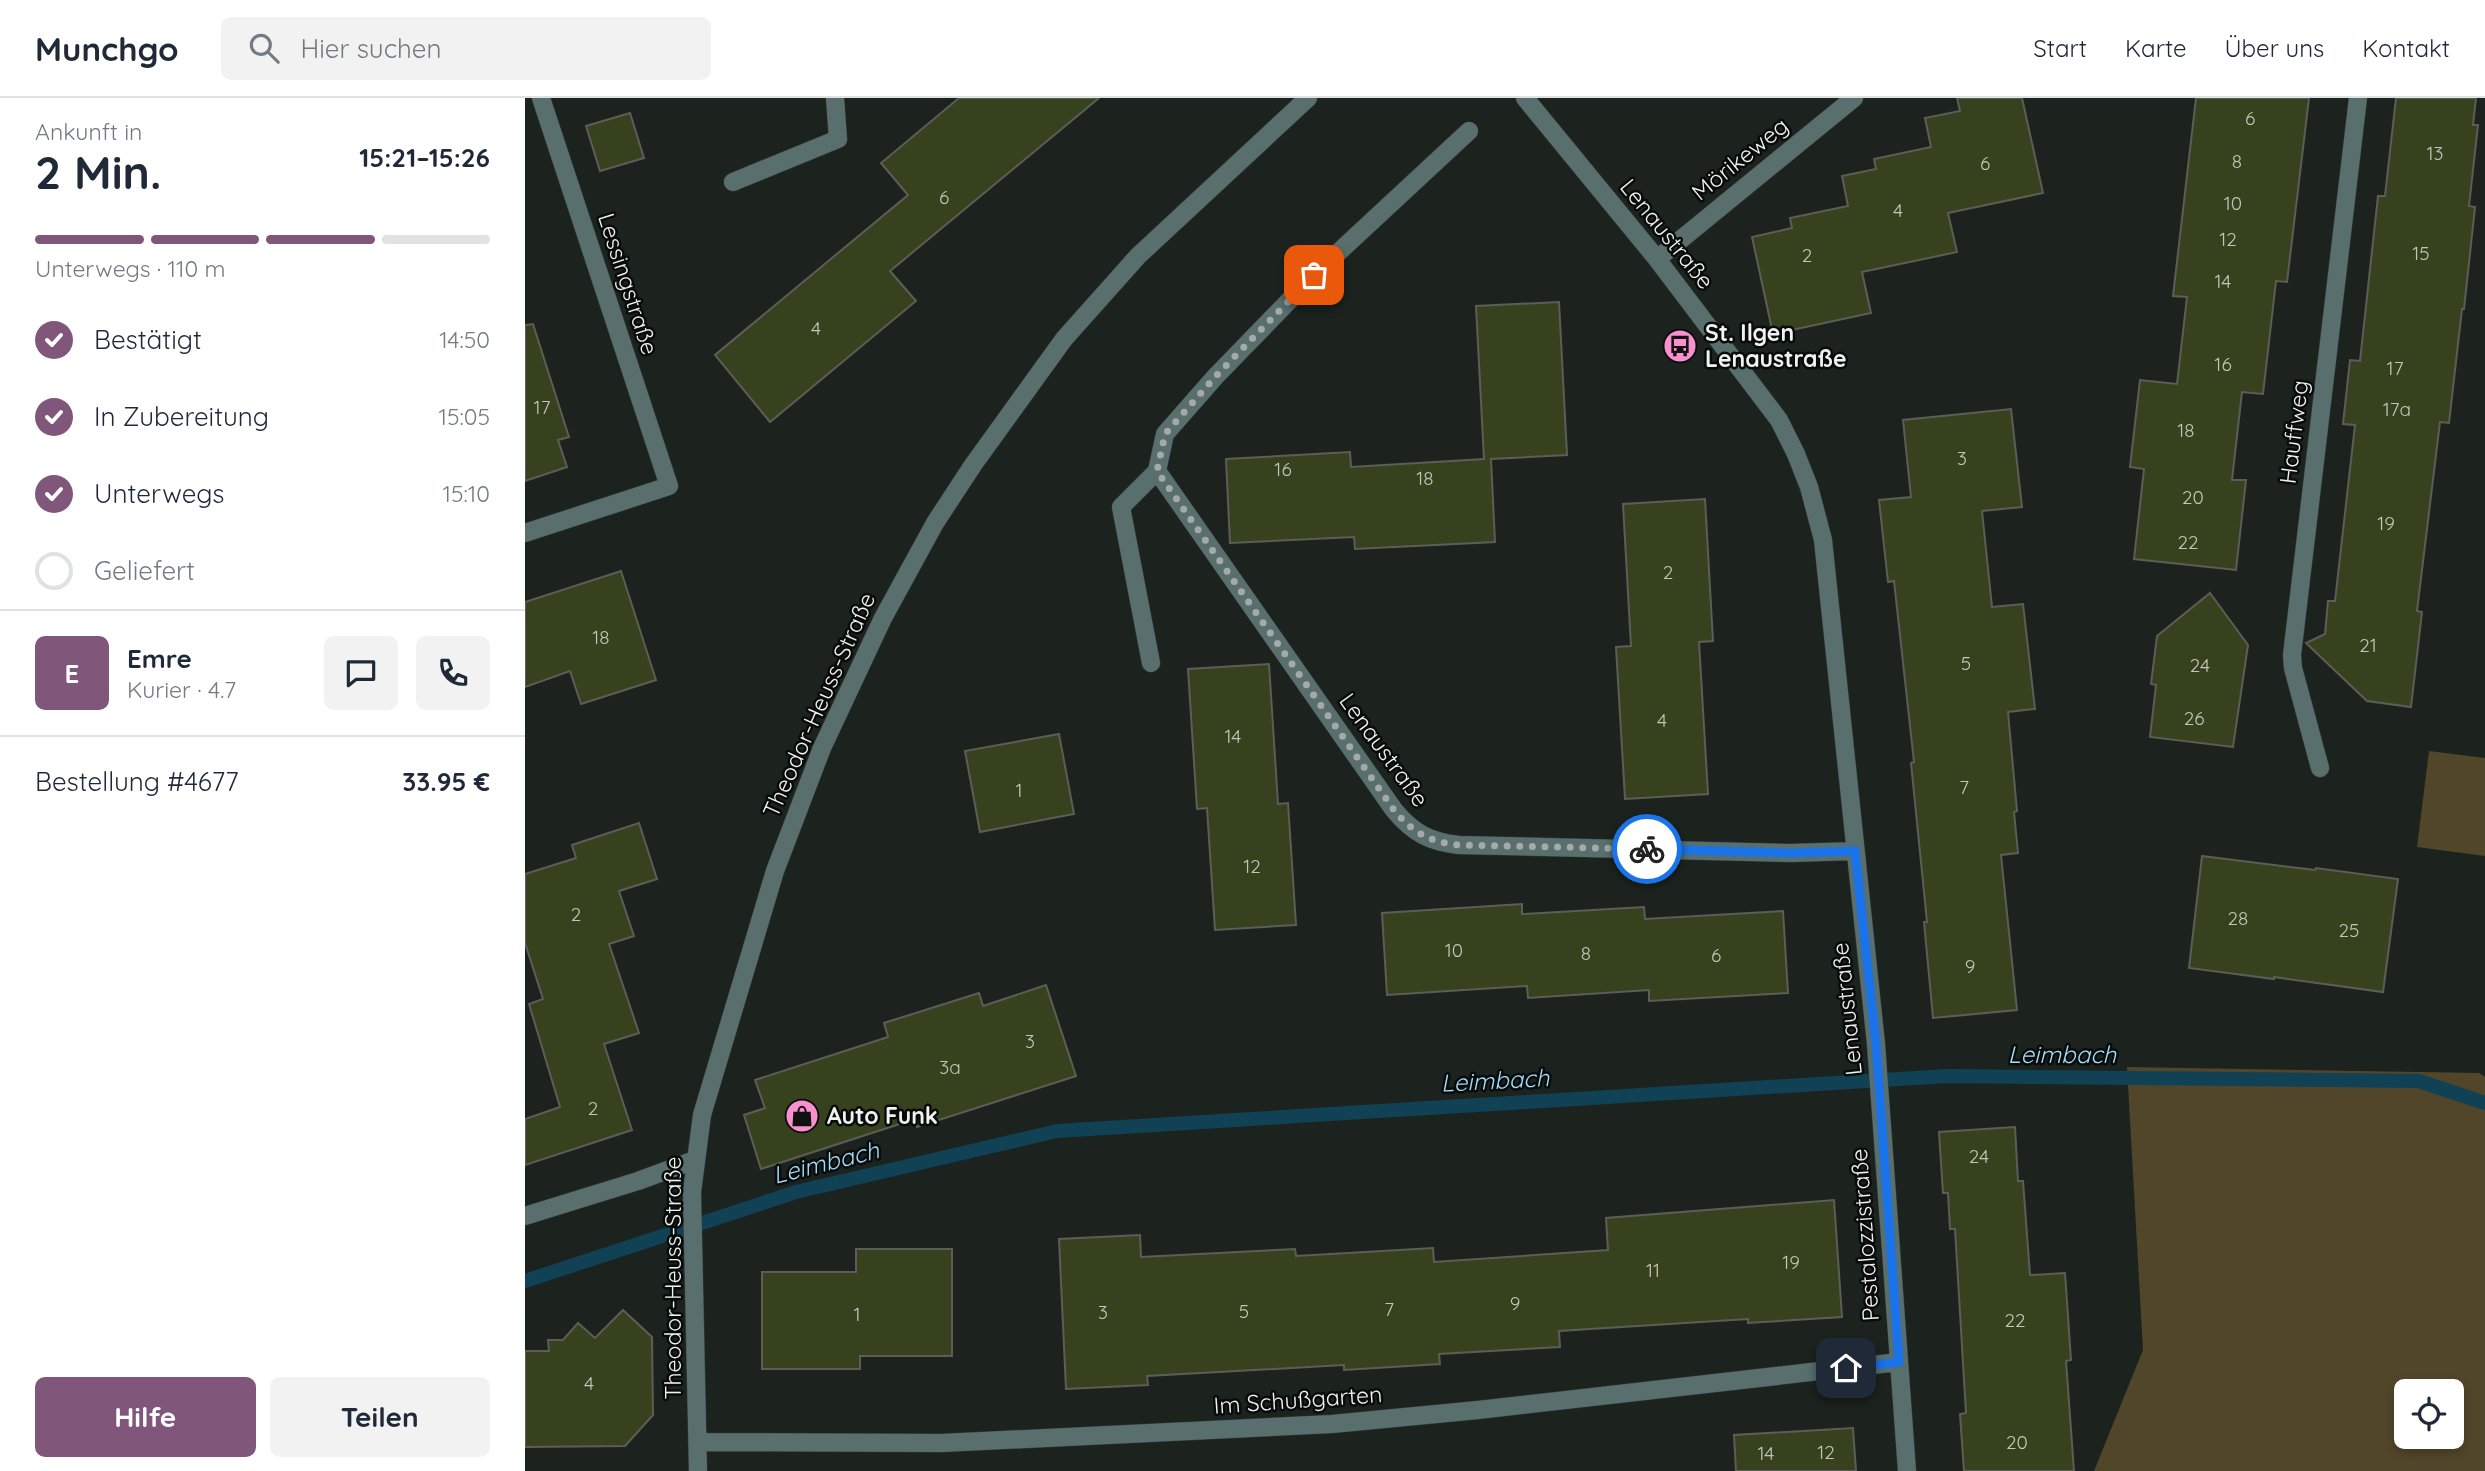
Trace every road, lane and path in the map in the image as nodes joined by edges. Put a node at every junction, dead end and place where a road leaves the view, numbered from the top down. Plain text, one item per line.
1 (541, 98) edge
2 (835, 98) edge
3 (1308, 98) edge
4 (1525, 98) edge
5 (1854, 98) edge
6 (2358, 98) edge
7 (1469, 131) dead end
8 (733, 182) dead end
9 (1657, 258) junction
10 (1157, 471) junction
11 (525, 533) edge
12 (1151, 663) dead end
13 (2321, 768) dead end
14 (1855, 851) junction
15 (1882, 1121) joint
16 (695, 1160) junction
17 (525, 1216) edge
18 (1899, 1362) junction
19 (698, 1442) junction
20 (698, 1471) edge
21 (1907, 1471) edge

1 - 11 street, Lessingstraße
2 - 8 street
3 - 16 street, Theodor-Heuss-Straße
4 - 9 street, Lenaustraße
5 - 9 street, Mörikeweg
6 - 13 street, Hauffweg
7 - 10 street
9 - 14 street, Lenaustraße
10 - 12 street
10 - 14 street, Lenaustraße
14 - 15 street, Lenaustraße
15 - 18 street, Pestalozzistraße
16 - 17 street
16 - 19 street, Theodor-Heuss-Straße
18 - 19 street, Im Schußgarten
18 - 21 street, Pestalozzistraße
19 - 20 street, Theodor-Heuss-Straße

